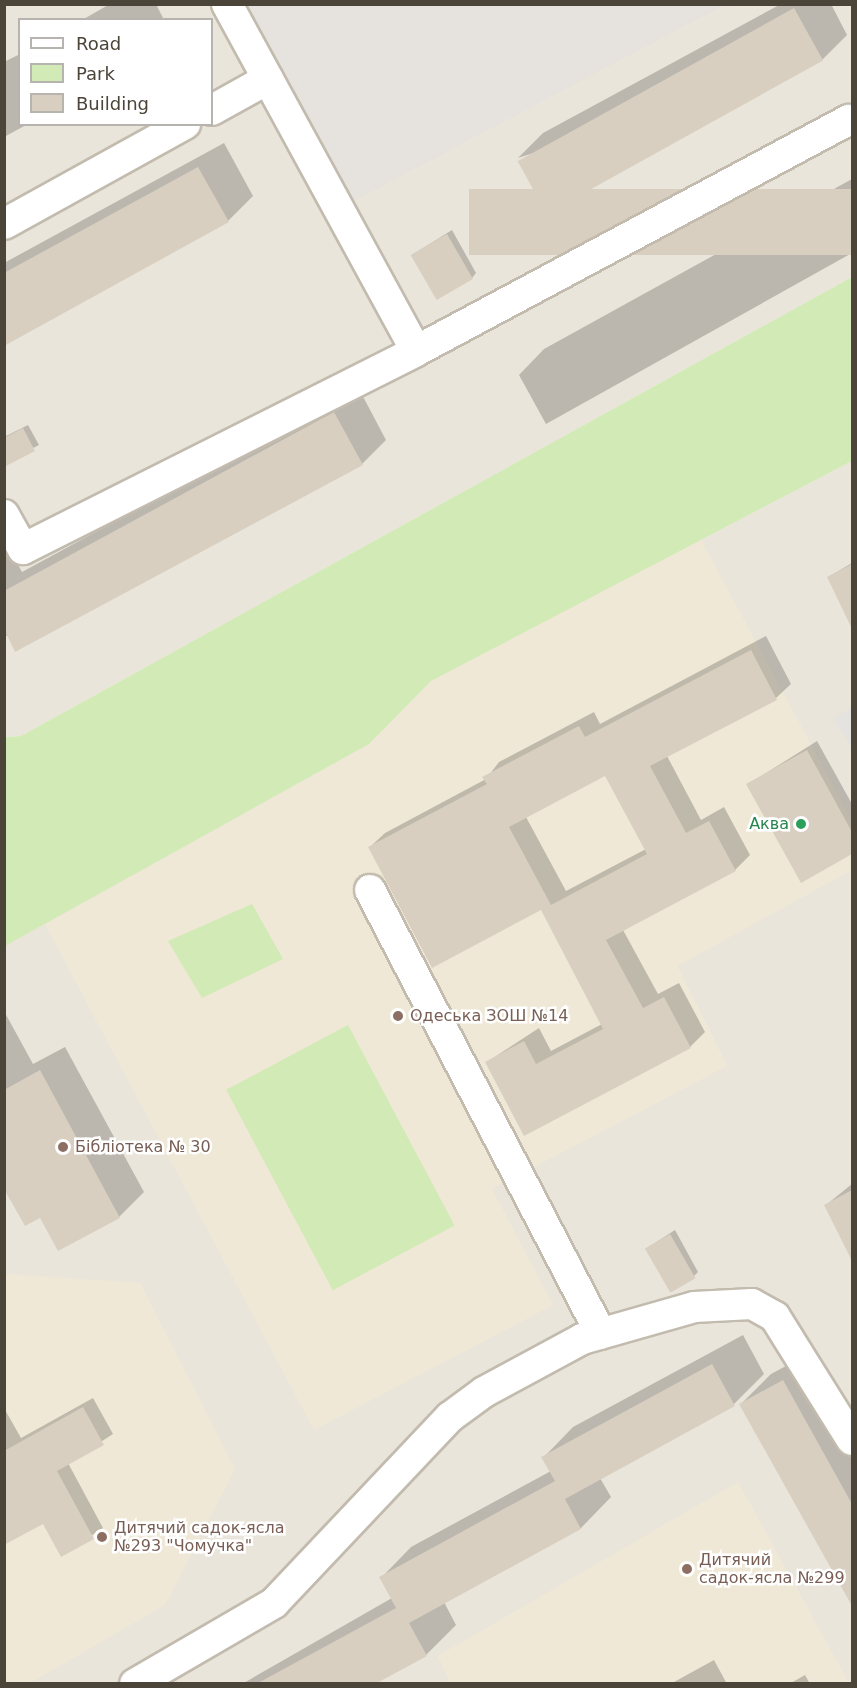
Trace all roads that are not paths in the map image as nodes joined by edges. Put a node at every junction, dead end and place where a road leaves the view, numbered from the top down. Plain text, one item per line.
1 (227, 4) edge
2 (268, 79) junction
3 (213, 109) edge
4 (849, 120) dead end
5 (181, 126) edge
6 (4, 224) edge
7 (416, 351) junction
8 (4, 514) edge
9 (370, 890) dead end
10 (601, 1334) junction
11 (852, 1440) edge
12 (135, 1683) edge

1 - 2 street
2 - 3 street
2 - 7 street
4 - 7 street
5 - 6 street
7 - 8 street
9 - 10 street
10 - 11 street
10 - 12 street

